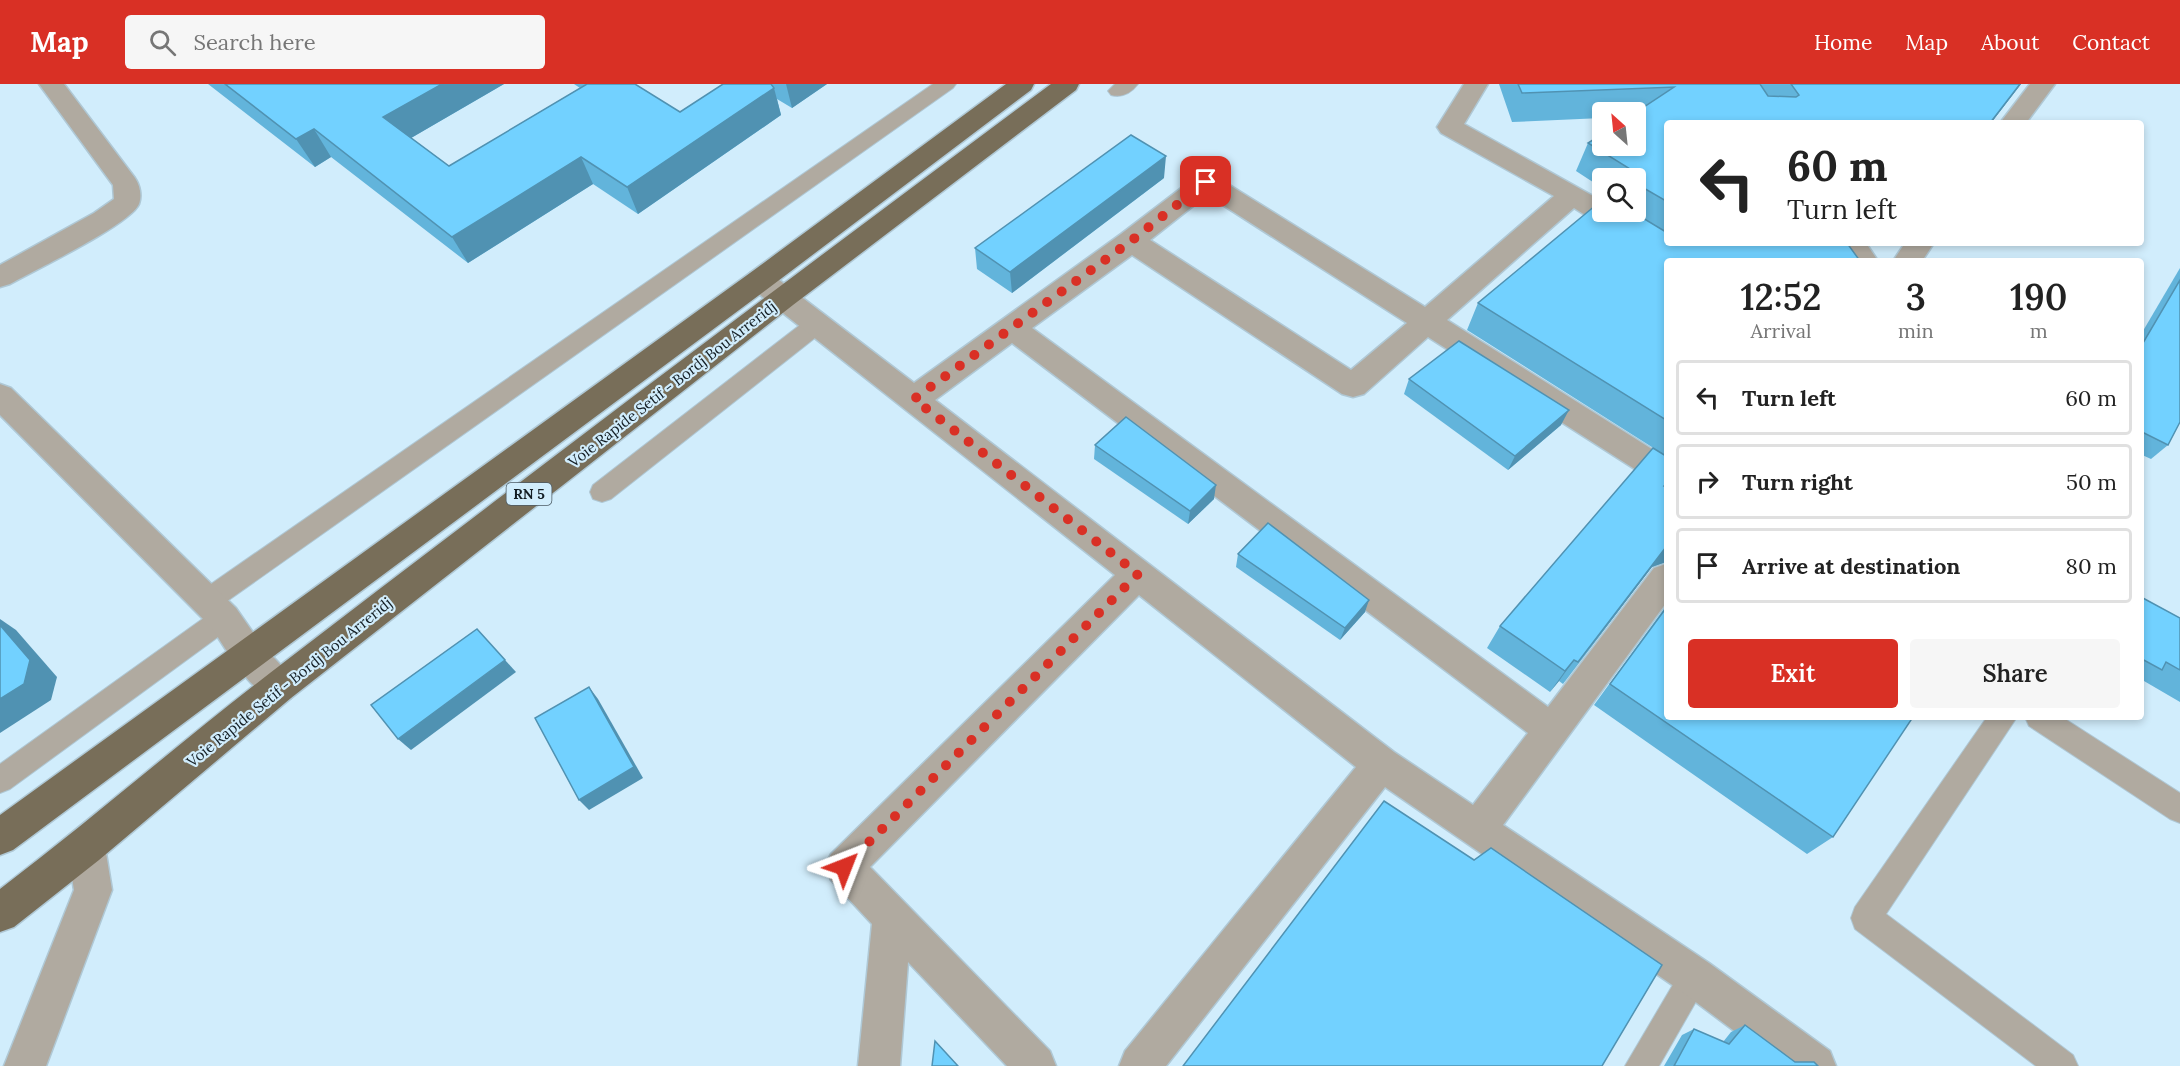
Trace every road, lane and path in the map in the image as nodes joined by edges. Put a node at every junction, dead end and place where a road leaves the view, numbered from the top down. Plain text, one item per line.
1 (51, 84) edge
2 (1022, 84) edge
3 (1067, 84) edge
4 (1476, 84) edge
5 (2043, 84) edge
6 (940, 85) edge
7 (2015, 120) edge
8 (1572, 195) junction
9 (1131, 241) junction
10 (1674, 258) edge
11 (0, 277) edge
12 (771, 289) junction
13 (1426, 321) junction
14 (817, 324) junction
15 (1011, 327) junction
16 (914, 399) junction
17 (2, 403) edge
18 (1664, 472) edge
19 (602, 492) dead end
20 (1138, 574) junction
21 (1664, 581) edge
22 (215, 610) junction
23 (249, 655) junction
24 (279, 687) junction
25 (2001, 720) edge
26 (2044, 720) edge
27 (1551, 730) junction
28 (1381, 764) junction
29 (0, 780) edge
30 (2180, 809) edge
31 (1478, 828) junction
32 (0, 837) edge
33 (86, 847) junction
34 (0, 913) edge
35 (892, 918) junction
36 (1695, 977) junction
37 (25, 1066) edge
38 (879, 1066) edge
39 (1035, 1066) edge
40 (1140, 1066) edge
41 (1641, 1066) edge
42 (1815, 1066) edge
43 (2062, 1066) edge

1 - 11 street
2 - 12 highway, Voie Rapide Setif - Bordj Bou Arreridj / RN 5
3 - 12 highway, Voie Rapide Setif - Bordj Bou Arreridj / RN 5
4 - 8 street
5 - 7 street
6 - 22 lane
8 - 10 street
8 - 13 street
9 - 13 street
9 - 13 street
9 - 15 street
12 - 14 street
12 - 23 highway, Voie Rapide Setif - Bordj Bou Arreridj / RN 5
12 - 24 highway, Voie Rapide Setif - Bordj Bou Arreridj / RN 5
13 - 18 street
14 - 16 street
14 - 19 lane
15 - 16 street
15 - 27 street
16 - 20 street
17 - 22 street
20 - 28 street
20 - 35 street
21 - 27 street
22 - 23 street
22 - 29 lane
23 - 24 street
23 - 32 highway, Voie Rapide Setif - Bordj Bou Arreridj / RN 5
24 - 33 highway, Voie Rapide Setif - Bordj Bou Arreridj / RN 5
25 - 43 lane
26 - 30 lane
27 - 31 street
28 - 31 street
28 - 40 street
31 - 36 street
33 - 34 highway, Voie Rapide Setif - Bordj Bou Arreridj / RN 5
33 - 37 street
35 - 38 street
35 - 39 street
36 - 41 lane
36 - 42 street

